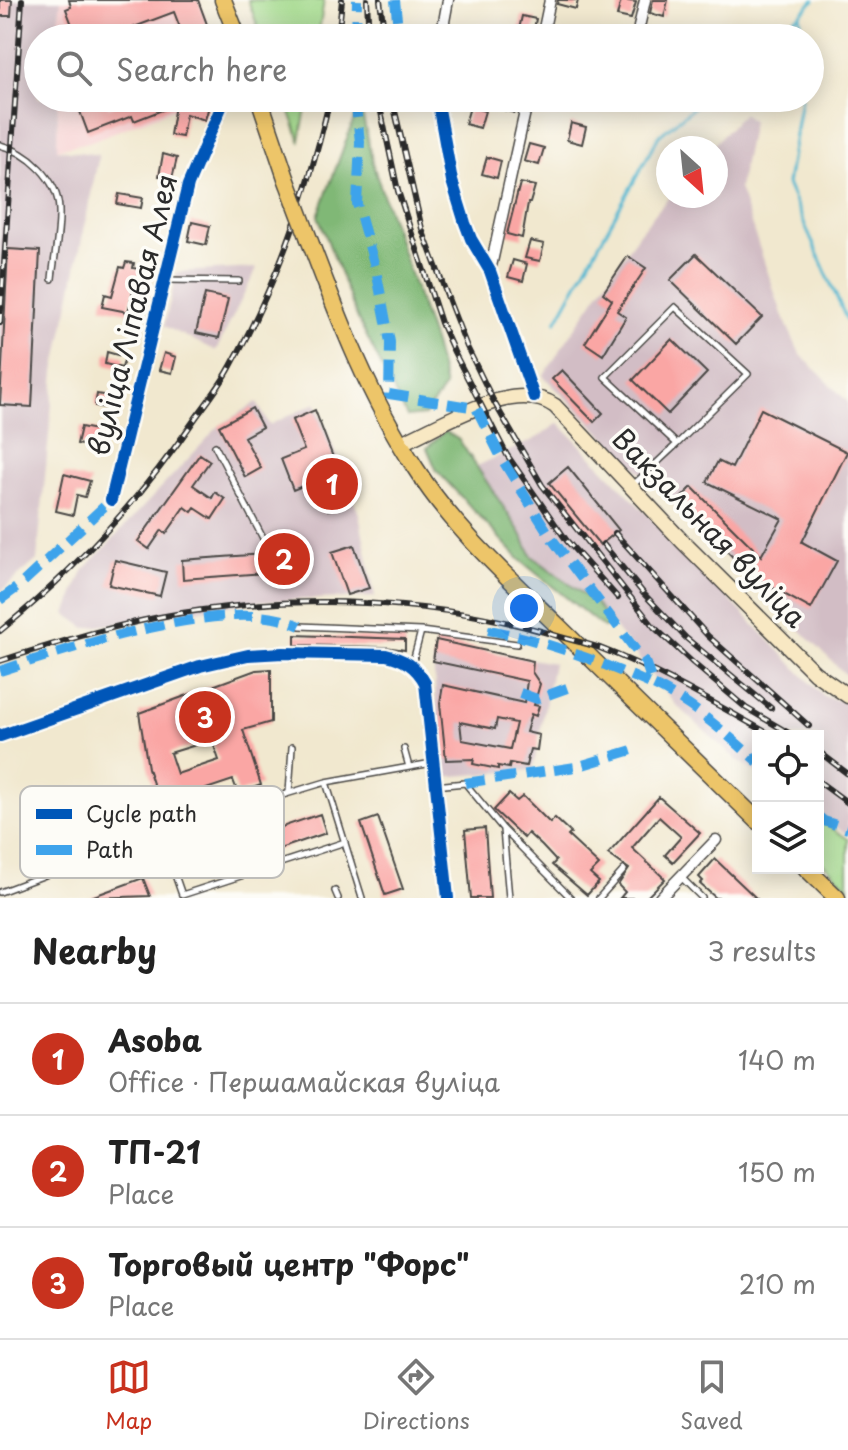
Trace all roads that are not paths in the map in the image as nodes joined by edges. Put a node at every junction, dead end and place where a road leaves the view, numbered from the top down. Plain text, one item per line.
1 (223, 0) edge
2 (448, 0) edge
3 (550, 0) edge
4 (645, 0) edge
5 (232, 24) edge
6 (444, 24) edge
7 (545, 24) edge
8 (640, 24) edge
9 (219, 112) edge
10 (264, 112) edge
11 (440, 112) edge
12 (525, 112) edge
13 (0, 145) edge
14 (490, 271) junction
15 (52, 279) dead end
16 (164, 280) junction
17 (239, 281) dead end
18 (534, 397) junction
19 (401, 443) junction
20 (677, 444) junction
21 (215, 446) dead end
22 (631, 487) junction
23 (111, 500) dead end
24 (266, 544) dead end
25 (300, 626) dead end
26 (421, 631) junction
27 (517, 644) dead end
28 (412, 665) junction
29 (848, 696) edge
30 (0, 736) edge
31 (292, 747) dead end
32 (404, 749) dead end
33 (433, 763) junction
34 (409, 767) junction
35 (326, 782) junction
36 (435, 786) junction
37 (289, 793) junction
38 (284, 795) edge
39 (752, 815) edge
40 (503, 829) junction
41 (716, 840) dead end
42 (345, 842) junction
43 (284, 862) edge
44 (624, 870) dead end
45 (812, 874) edge
46 (681, 877) junction
47 (36, 878) edge
48 (235, 878) edge
49 (335, 891) dead end
50 (0, 892) edge
51 (180, 896) edge
52 (338, 898) edge
53 (362, 898) edge
54 (448, 898) edge
55 (509, 898) edge
56 (571, 898) edge
57 (599, 898) edge
58 (660, 898) edge
59 (702, 898) edge
60 (837, 898) edge

1 - 5 main road
2 - 6 street
3 - 7 street
4 - 8 street
9 - 16 street, вуліца Ліпавая Алея
10 - 19 main road, bridge
11 - 14 street
12 - 14 street
13 - 15 lane
14 - 18 street
16 - 17 lane
16 - 23 street, вуліца Ліпавая Алея
18 - 19 main road
18 - 22 main road, Вакзальная вуліца
19 - 39 main road
20 - 20 lane
20 - 22 lane
21 - 24 lane
22 - 29 main road, Вакзальная вуліца
25 - 26 lane
26 - 27 lane
26 - 28 lane
28 - 30 street
28 - 33 street
31 - 37 lane
32 - 34 lane
33 - 34 lane
33 - 36 street
34 - 35 lane
35 - 37 lane
35 - 42 lane
36 - 40 lane
36 - 54 street
37 - 38 lane
40 - 55 lane
40 - 56 lane
41 - 46 street
42 - 43 lane
42 - 53 lane
44 - 57 lane
45 - 60 main road
46 - 58 street
46 - 59 lane
47 - 50 lane
48 - 51 lane
49 - 52 lane

